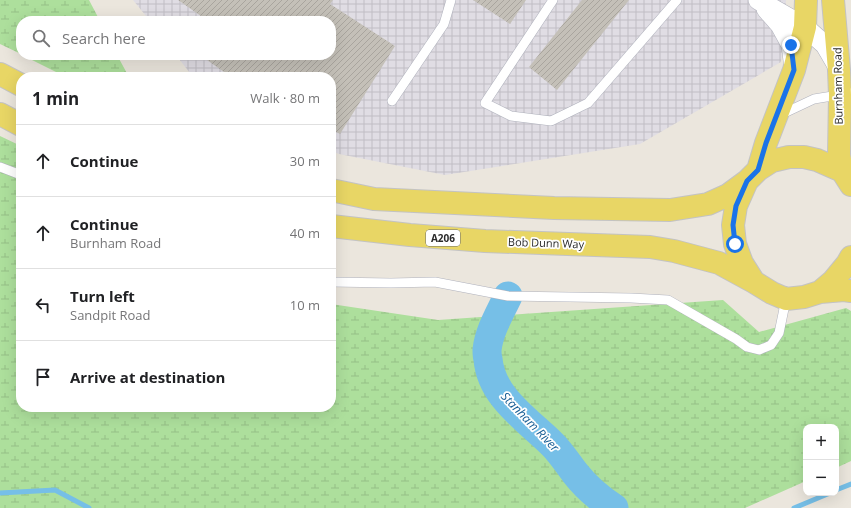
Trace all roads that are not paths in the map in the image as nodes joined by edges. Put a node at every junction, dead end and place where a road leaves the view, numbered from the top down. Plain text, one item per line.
1 (451, 0) edge
2 (553, 0) edge
3 (677, 0) edge
4 (761, 0) edge
5 (806, 0) edge
6 (833, 0) edge
7 (805, 27) junction
8 (794, 70) junction
9 (839, 70) junction
10 (0, 74) edge
11 (16, 82) edge
12 (845, 94) edge
13 (392, 101) dead end
14 (0, 114) edge
15 (776, 116) junction
16 (16, 122) edge
17 (0, 166) edge
18 (16, 172) edge
19 (752, 176) junction
20 (849, 181) edge
21 (336, 191) edge
22 (336, 227) edge
23 (851, 256) edge
24 (336, 282) edge
25 (754, 282) junction
26 (851, 291) edge
27 (820, 292) junction
28 (786, 299) junction

1 - 13 lane
2 - 3 lane
4 - 7 street
4 - 8 street
5 - 7 main road
6 - 9 main road, Burnham Road
7 - 8 main road
7 - 9 street
8 - 15 main road
9 - 12 main road, Burnham Road
10 - 11 main road
12 - 15 lane
12 - 20 main road, Burnham Road
14 - 16 main road
15 - 19 main road
17 - 18 lane
19 - 20 main road
19 - 21 main road
19 - 25 main road
22 - 25 main road, Bob Dunn Way / A206
23 - 27 main road
24 - 28 lane
25 - 28 main road, Bob Dunn Way
26 - 27 main road
27 - 28 main road

